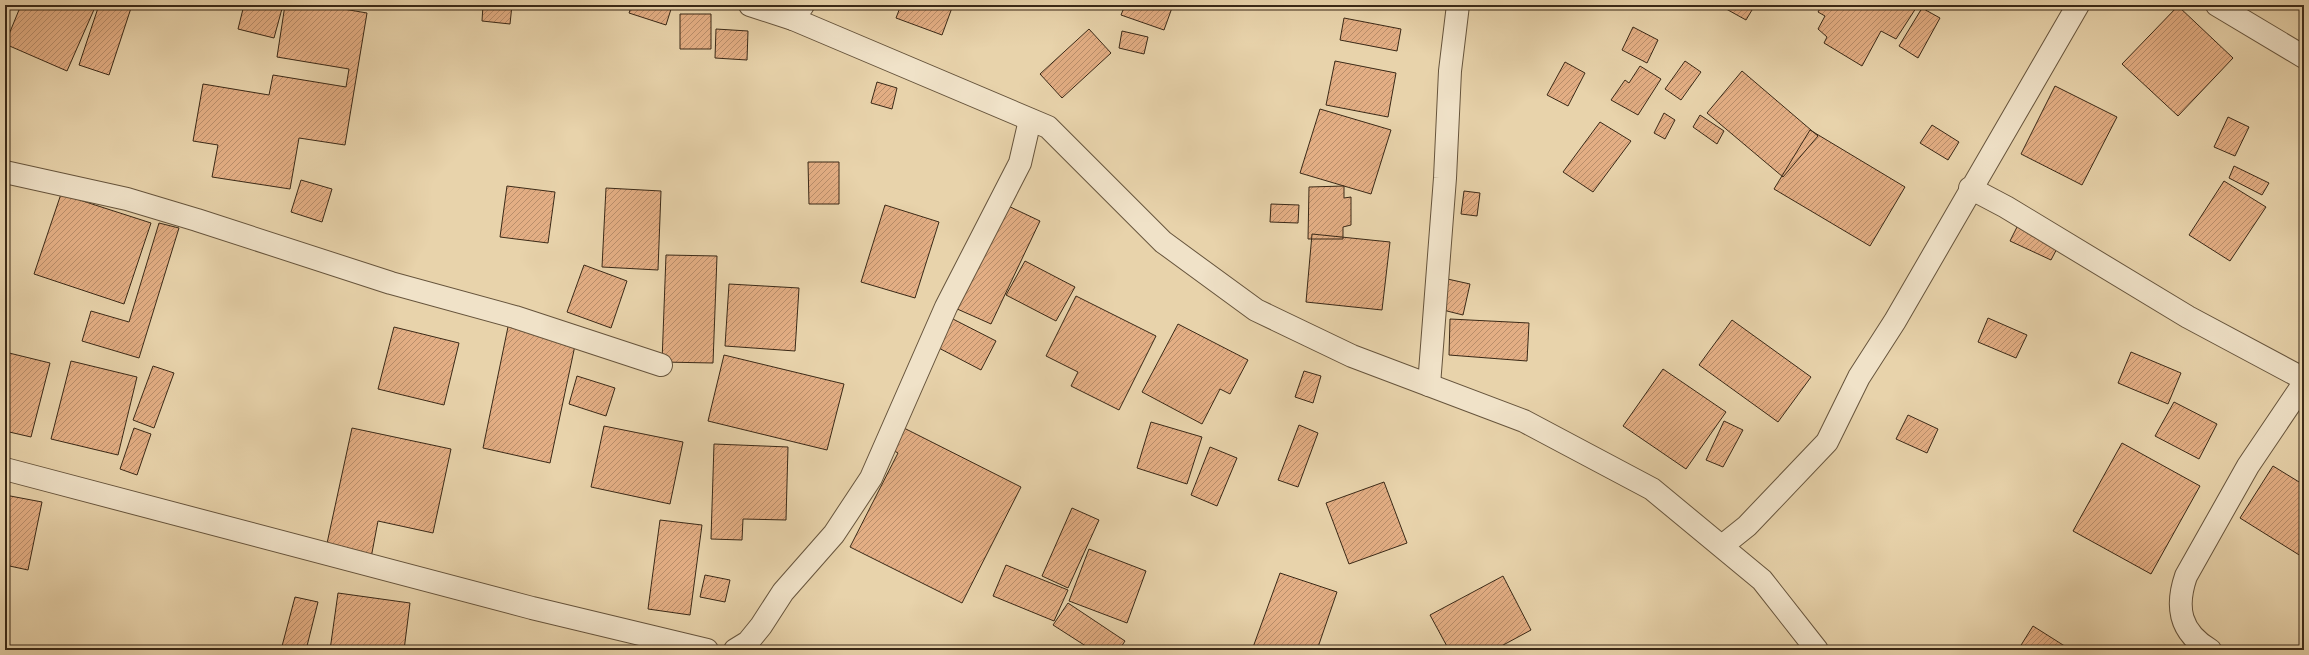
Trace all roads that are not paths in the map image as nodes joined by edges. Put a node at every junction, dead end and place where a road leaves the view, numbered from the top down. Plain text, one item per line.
1 (750, 5) edge
2 (1458, 5) edge
3 (2078, 5) edge
4 (2217, 5) edge
5 (798, 12) edge
6 (2304, 57) edge
7 (1030, 120) junction
8 (5, 172) edge
9 (1970, 188) junction
10 (661, 365) dead end
11 (2304, 379) edge
12 (2304, 383) edge
13 (1429, 385) junction
14 (5, 469) edge
15 (1722, 546) junction
16 (707, 650) edge
17 (735, 650) edge
18 (1817, 650) edge
19 (2210, 650) edge

1 - 5 street
2 - 13 street
3 - 9 street
4 - 6 street
5 - 7 street
7 - 13 street
7 - 17 street
8 - 10 street
9 - 11 street
9 - 15 street
12 - 19 street
13 - 15 street
14 - 16 street
15 - 18 street

